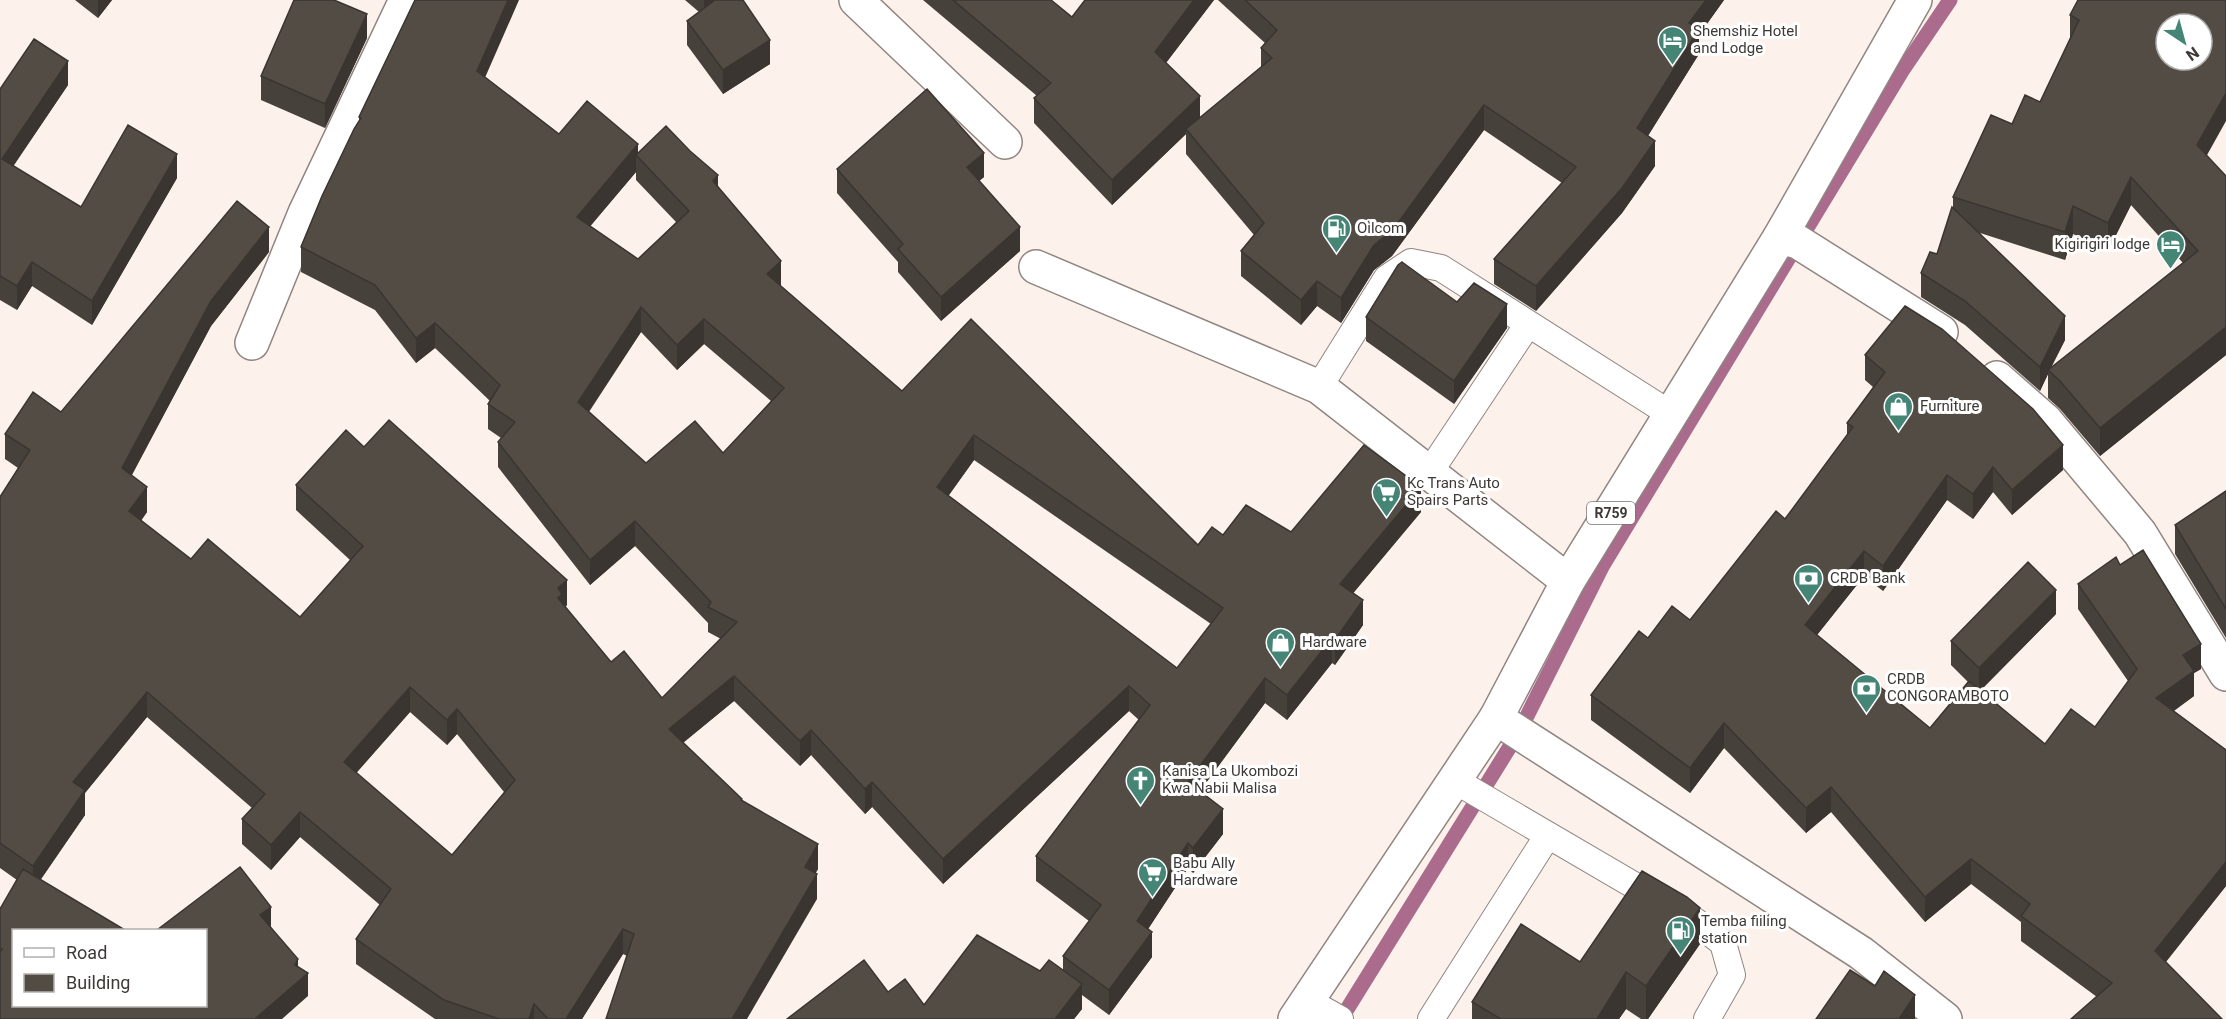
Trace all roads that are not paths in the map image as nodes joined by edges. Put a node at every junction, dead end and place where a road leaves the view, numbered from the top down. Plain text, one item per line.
1 (406, 0) edge
2 (856, 0) edge
3 (1915, 0) edge
4 (1005, 142) dead end
5 (1780, 237) junction
6 (1036, 267) dead end
7 (1528, 324) junction
8 (252, 343) dead end
9 (1318, 387) junction
10 (1672, 415) junction
11 (1429, 473) junction
12 (1568, 581) junction
13 (2226, 674) edge
14 (1496, 718) junction
15 (1454, 780) junction
16 (1548, 835) junction
17 (1301, 1010) edge
18 (1340, 1019) edge
19 (1431, 1019) edge
20 (1707, 1019) edge
21 (1945, 1019) edge

1 - 8 street
2 - 4 street
3 - 5 street, R759
5 - 10 street, R759
5 - 13 street
6 - 9 street
7 - 9 lane
7 - 10 lane
7 - 11 lane
9 - 11 street
10 - 12 street, R759
11 - 12 street
12 - 14 street, R759
14 - 15 street, R759
14 - 21 street
15 - 16 lane
15 - 17 street, R759
16 - 19 lane
16 - 20 lane
17 - 18 lane

